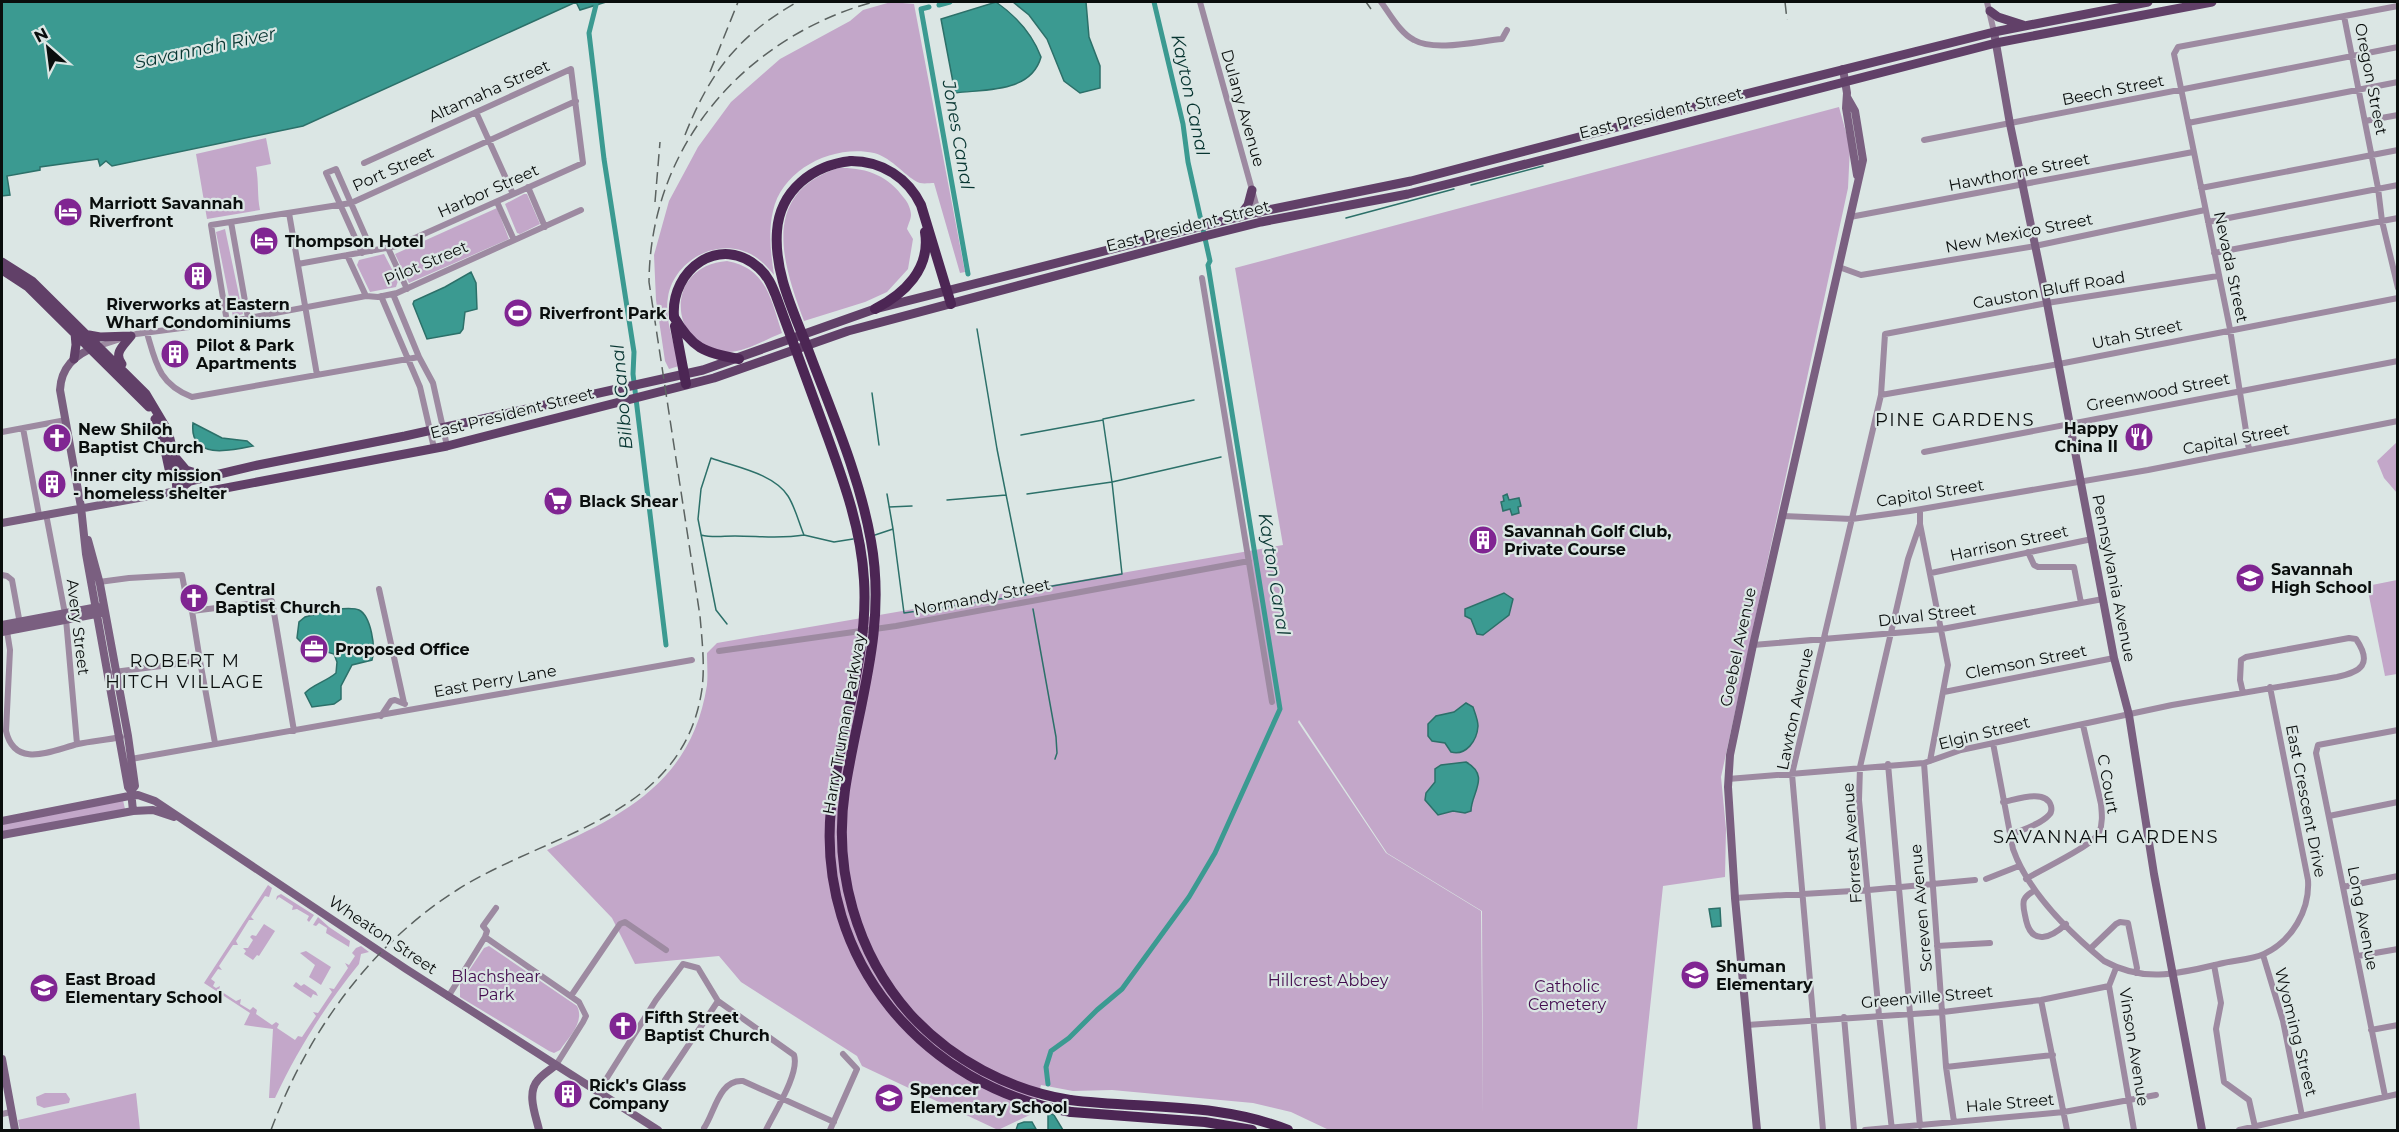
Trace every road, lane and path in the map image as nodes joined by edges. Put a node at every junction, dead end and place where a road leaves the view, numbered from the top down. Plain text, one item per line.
1 (1200, 2) edge
2 (1381, 2) edge
3 (2139, 2) edge
4 (2148, 2) edge
5 (2212, 2) edge
6 (1989, 6) edge
7 (2129, 6) junction
8 (2161, 6) edge
9 (2397, 6) edge
10 (2344, 16) junction
11 (2025, 26) junction
12 (1506, 30) dead end
13 (1994, 32) junction
14 (1996, 43) junction
15 (2397, 47) edge
16 (2352, 56) junction
17 (1843, 69) junction
18 (1846, 80) junction
19 (2397, 81) edge
20 (2358, 89) junction
21 (2181, 91) junction
22 (576, 101) junction
23 (476, 112) junction
24 (2397, 115) edge
25 (2365, 121) junction
26 (2188, 123) junction
27 (2010, 124) junction
28 (489, 140) junction
29 (1924, 140) dead end
30 (2397, 150) edge
31 (2193, 152) junction
32 (2372, 155) junction
33 (364, 163) dead end
34 (583, 163) joint
35 (2023, 184) junction
36 (2397, 185) edge
37 (528, 188) junction
38 (1381, 188) junction
39 (2201, 188) junction
40 (2378, 188) junction
41 (1252, 190) junction
42 (513, 194) junction
43 (497, 202) junction
44 (351, 203) junction
45 (340, 204) junction
46 (921, 205) junction
47 (1340, 207) junction
48 (581, 210) dead end
49 (2205, 210) junction
50 (1258, 212) junction
51 (289, 213) junction
52 (1239, 217) junction
53 (1850, 217) junction
54 (2397, 218) edge
55 (2382, 221) junction
56 (231, 222) junction
57 (1261, 222) junction
58 (2208, 222) junction
59 (545, 226) junction
60 (1203, 231) junction
61 (514, 240) junction
62 (2035, 246) junction
63 (388, 248) junction
64 (372, 251) junction
65 (362, 253) junction
66 (2214, 253) junction
67 (347, 255) junction
68 (2, 262) edge
69 (298, 264) junction
70 (1839, 267) junction
71 (2, 270) edge
72 (2218, 276) junction
73 (1202, 278) dead end
74 (2397, 288) edge
75 (406, 289) junction
76 (947, 292) junction
77 (393, 294) junction
78 (366, 296) junction
79 (381, 296) junction
80 (2397, 298) edge
81 (2047, 303) junction
82 (951, 304) junction
83 (305, 308) junction
84 (875, 309) junction
85 (674, 316) junction
86 (248, 318) junction
87 (227, 322) junction
88 (2230, 329) junction
89 (75, 333) junction
90 (147, 333) junction
91 (87, 334) junction
92 (1885, 334) joint
93 (131, 336) junction
94 (95, 348) junction
95 (419, 357) junction
96 (74, 359) junction
97 (739, 359) junction
98 (409, 360) junction
99 (2397, 361) edge
100 (2059, 364) junction
101 (317, 375) junction
102 (686, 379) junction
103 (2240, 390) junction
104 (146, 394) junction
105 (1881, 395) junction
106 (66, 420) junction
107 (2397, 421) edge
108 (2068, 423) junction
109 (442, 427) junction
110 (23, 428) junction
111 (430, 430) junction
112 (2, 432) edge
113 (447, 446) junction
114 (434, 448) junction
115 (2249, 450) junction
116 (1924, 452) dead end
117 (174, 455) junction
118 (209, 477) junction
119 (2080, 482) junction
120 (177, 491) junction
121 (81, 507) junction
122 (1920, 510) junction
123 (42, 515) junction
124 (1783, 516) junction
125 (1852, 519) junction
126 (2, 523) edge
127 (1920, 524) junction
128 (84, 531) junction
129 (2092, 539) junction
130 (2028, 552) junction
131 (1249, 561) junction
132 (1931, 573) junction
133 (2, 575) edge
134 (99, 582) junction
135 (379, 589) dead end
136 (2103, 599) junction
137 (2081, 603) junction
138 (100, 610) junction
139 (192, 611) junction
140 (66, 616) junction
141 (20, 625) junction
142 (3, 629) edge
143 (1942, 629) junction
144 (1891, 634) junction
145 (1824, 639) junction
146 (1753, 645) junction
147 (718, 651) dead end
148 (2114, 658) junction
149 (692, 660) dead end
150 (200, 661) junction
151 (111, 672) junction
152 (2270, 687) junction
153 (1944, 692) junction
154 (2243, 693) junction
155 (1272, 702) dead end
156 (406, 706) junction
157 (2129, 715) junction
158 (381, 716) junction
159 (2083, 725) junction
160 (2397, 730) edge
161 (294, 731) junction
162 (124, 737) junction
163 (215, 743) junction
164 (1993, 743) junction
165 (77, 744) junction
166 (131, 759) junction
167 (1927, 762) junction
168 (1888, 764) junction
169 (1860, 767) junction
170 (1792, 774) junction
171 (1728, 779) junction
172 (130, 794) junction
173 (2003, 802) junction
174 (2397, 802) edge
175 (133, 811) junction
176 (2329, 816) junction
177 (183, 820) junction
178 (2, 821) edge
179 (2, 835) edge
180 (2010, 835) junction
181 (2019, 866) junction
182 (2397, 876) edge
183 (1986, 879) dead end
184 (2026, 879) junction
185 (1975, 880) dead end
186 (1932, 885) junction
187 (2343, 887) junction
188 (1899, 888) junction
189 (1869, 890) junction
190 (2035, 890) junction
191 (1804, 894) junction
192 (1735, 898) junction
193 (496, 908) dead end
194 (2066, 924) junction
195 (485, 937) junction
196 (1990, 943) dead end
197 (1937, 945) junction
198 (2090, 949) junction
199 (2397, 949) edge
200 (666, 950) dead end
201 (2263, 955) junction
202 (2358, 956) junction
203 (2214, 965) junction
204 (2116, 968) junction
205 (2136, 973) junction
206 (2174, 974) junction
207 (2109, 987) junction
208 (571, 996) junction
209 (448, 997) junction
210 (2041, 1000) junction
211 (718, 1001) junction
212 (1943, 1012) junction
213 (1910, 1014) junction
214 (1879, 1016) junction
215 (1844, 1017) junction
216 (1814, 1020) junction
217 (1747, 1025) junction
218 (2397, 1025) edge
219 (2370, 1030) junction
220 (843, 1054) dead end
221 (2053, 1054) junction
222 (2, 1059) edge
223 (556, 1065) junction
224 (1946, 1067) junction
225 (665, 1080) dead end
226 (598, 1092) junction
227 (2397, 1094) edge
228 (2156, 1095) dead end
229 (2385, 1096) junction
230 (782, 1098) junction
231 (2128, 1100) junction
232 (11, 1112) junction
233 (2064, 1112) junction
234 (2, 1114) edge
235 (2302, 1116) junction
236 (834, 1122) junction
237 (1954, 1122) junction
238 (1920, 1126) junction
239 (2255, 1127) junction
240 (704, 1128) dead end
241 (1892, 1130) edge
242 (15, 1131) edge
243 (539, 1131) edge
244 (657, 1131) edge
245 (766, 1131) edge
246 (830, 1131) edge
247 (1252, 1131) edge
248 (1288, 1131) edge
249 (1757, 1131) edge
250 (1823, 1131) edge
251 (1854, 1131) edge
252 (1865, 1131) edge
253 (2067, 1131) edge
254 (2134, 1131) edge
255 (2202, 1131) edge
256 (2239, 1131) edge

1 - 41 street, Dulany Avenue
2 - 12 street
3 - 7 main road
4 - 7 main road, East President Street
5 - 8 main road, East President Street
6 - 11 main road
6 - 13 street
7 - 11 main road, East President Street
8 - 14 main road, East President Street
9 - 10 street, Beech Street
10 - 16 street, Oregon Street
10 - 21 street, Beech Street
11 - 13 main road, East President Street
13 - 14 main road, Pennsylvania Avenue
13 - 17 main road, East President Street
14 - 18 main road, East President Street
14 - 27 main road, Pennsylvania Avenue
15 - 16 street
16 - 20 street, Oregon Street
16 - 21 street
17 - 18 main road, Goebel Avenue
17 - 38 main road, East President Street
18 - 47 main road, East President Street
18 - 53 main road, Goebel Avenue
19 - 20 street
20 - 25 street, Oregon Street
20 - 26 street
21 - 26 street, Nevada Street
21 - 27 street, Beech Street
22 - 23 street, Altamaha Street
22 - 28 street, Port Street
22 - 34 street, Altamaha Street
23 - 28 street
23 - 33 street, Altamaha Street
24 - 25 street
25 - 32 street, Oregon Street
26 - 31 street, Nevada Street
27 - 29 street, Beech Street
27 - 35 main road, Pennsylvania Avenue
28 - 42 street
28 - 44 street, Port Street
30 - 32 street
31 - 35 street, Hawthorne Street
31 - 39 street, Nevada Street
32 - 39 street
32 - 40 street, Oregon Street
34 - 37 street, Harbor Street
35 - 53 street, Hawthorne Street
35 - 62 main road, Pennsylvania Avenue
36 - 40 street
37 - 42 street, Harbor Street
37 - 59 street
38 - 47 main road
38 - 50 main road, East President Street
39 - 49 street, Nevada Street
40 - 55 street, Oregon Street
40 - 58 street
41 - 50 street, Dulany Avenue
41 - 52 main road
42 - 43 street, Harbor Street
43 - 61 street
43 - 63 street, Harbor Street
44 - 45 street, Port Street
44 - 45 street
44 - 64 street
45 - 51 street, Port Street
45 - 65 street
46 - 76 highway
46 - 84 highway
46 - 248 highway, Harry Truman Parkway, bridge
47 - 57 main road, East President Street
48 - 59 street, Pilot Street
49 - 58 street, Nevada Street
49 - 62 street, New Mexico Street
50 - 52 main road, East President Street
50 - 57 street, Dulany Avenue
51 - 56 street, Port Street
51 - 69 street
52 - 60 main road, East President Street
53 - 70 main road, Goebel Avenue
54 - 55 street
55 - 66 street
55 - 74 street, Oregon Street
56 - 86 street
56 - 87 street, Port Street
57 - 60 main road, East President Street
58 - 66 street, Nevada Street
59 - 61 street, Pilot Street
60 - 76 main road, East President Street
60 - 82 main road, East President Street
61 - 75 street, Pilot Street
62 - 70 street, New Mexico Street
62 - 81 main road, Pennsylvania Avenue
63 - 64 street, Harbor Street
63 - 75 street
64 - 65 street, Harbor Street
65 - 67 street, Harbor Street
66 - 72 street, Nevada Street
67 - 69 street, Harbor Street
67 - 78 street
68 - 91 main road
69 - 83 street
70 - 124 main road, Goebel Avenue
71 - 89 main road
72 - 81 street, Causton Bluff Road
72 - 88 street, Nevada Street
73 - 131 street
75 - 77 street, Pilot Street
76 - 82 highway
76 - 84 main road, East President Street
77 - 79 street, Pilot Street
77 - 95 street
78 - 79 street, Pilot Street
78 - 83 street, Pilot Street
79 - 98 street
80 - 88 street, Utah Street
81 - 92 street, Causton Bluff Road
81 - 100 main road, Pennsylvania Avenue
82 - 102 main road, East President Street
83 - 86 street, Pilot Street
83 - 101 street
84 - 97 main road, East President Street
85 - 97 highway
85 - 102 highway, Harry Truman Parkway
85 - 247 highway, Harry Truman Parkway, bridge
86 - 87 street, Pilot Street
87 - 90 street, Pilot Street
88 - 100 street, Utah Street
88 - 103 street, Nevada Street
89 - 94 main road
89 - 96 main road
90 - 93 street, Pilot Street
90 - 101 street
91 - 93 main road
91 - 94 main road
92 - 105 street, Lawton Avenue
93 - 94 street, Pilot Street
93 - 104 main road
94 - 96 main road
94 - 104 main road
94 - 120 main road
95 - 98 street
95 - 109 street
96 - 106 main road
97 - 102 main road, East President Street
98 - 101 street
98 - 111 street
99 - 103 street, Greenwood Street
100 - 105 street, Utah Street
100 - 108 main road, Pennsylvania Avenue
102 - 109 main road, East President Street
102 - 113 main road, East President Street
103 - 108 street, Greenwood Street
103 - 115 street, Nevada Street
104 - 117 main road
105 - 125 street, Lawton Avenue
106 - 110 street
106 - 121 main road
107 - 115 street, Capital Street
108 - 116 street, Greenwood Street
108 - 119 main road, Pennsylvania Avenue
109 - 111 main road, East President Street
109 - 113 street
110 - 112 street
110 - 123 street, Avery Street
111 - 114 street
111 - 118 main road, East President Street
113 - 114 main road, East President Street
114 - 120 main road, East President Street
115 - 119 street, Capital Street
117 - 118 main road
117 - 120 main road
118 - 120 main road, East President Street
119 - 122 street, Capitol Street
119 - 129 main road, Pennsylvania Avenue
120 - 121 main road, East President Street
121 - 123 main road, East President Street
121 - 128 main road
122 - 125 street, Capitol Street
122 - 127 street, Screven Avenue
123 - 126 main road, East President Street
123 - 140 street, Avery Street
124 - 125 street, Capitol Street
124 - 146 main road, Goebel Avenue
125 - 145 street, Lawton Avenue
127 - 132 street, Screven Avenue
127 - 144 street, Forrest Avenue
128 - 134 main road
128 - 138 main road
129 - 130 street, Harrison Street
129 - 136 main road, Pennsylvania Avenue
130 - 132 street, Harrison Street
130 - 137 street
131 - 147 street, Normandy Street
131 - 155 street
132 - 143 street, Screven Avenue
133 - 141 street
134 - 138 main road
134 - 139 street
135 - 156 street
136 - 137 street, Duval Street
136 - 148 main road, Pennsylvania Avenue
137 - 143 street, Duval Street
138 - 140 main road
138 - 151 main road
139 - 150 street
139 - 161 street
140 - 141 main road
140 - 165 street, Avery Street
141 - 142 main road
142 - 165 street
143 - 144 street, Duval Street
143 - 153 street, Screven Avenue
144 - 145 street, Duval Street
144 - 169 street, Forrest Avenue
145 - 146 street, Duval Street
145 - 170 street, Lawton Avenue
146 - 171 main road, Goebel Avenue
148 - 153 street, Clemson Street
148 - 157 main road, Pennsylvania Avenue
149 - 156 street, East Perry Lane
150 - 151 street
150 - 163 street
151 - 162 main road
152 - 154 street, Elgin Street
152 - 154 street, Elgin Street
152 - 201 street, East Crescent Drive
153 - 167 street, Screven Avenue
154 - 157 street, Elgin Street
156 - 158 street, East Perry Lane
156 - 158 street
157 - 159 street, Elgin Street
157 - 206 main road, Pennsylvania Avenue
158 - 161 street, East Perry Lane
159 - 164 street, Elgin Street
159 - 184 street, C Court
160 - 176 street, Long Avenue
161 - 163 street
162 - 165 street
162 - 166 main road
162 - 172 main road
163 - 166 street
164 - 167 street, Elgin Street
164 - 173 street
166 - 172 main road
167 - 168 street, Elgin Street
167 - 186 street, Screven Avenue
168 - 169 street, Elgin Street
168 - 188 street
169 - 170 street, Elgin Street
169 - 189 street, Forrest Avenue
170 - 171 street, Elgin Street
170 - 191 street, Lawton Avenue
171 - 192 main road, Goebel Avenue
172 - 175 main road
172 - 177 main road, Wheaton Street
172 - 178 main road
173 - 180 street
173 - 180 street
174 - 176 street
175 - 177 main road, Wheaton Street
175 - 179 main road, Wheaton Street
176 - 187 street, Long Avenue
177 - 209 main road, Wheaton Street
180 - 181 street
181 - 183 street
181 - 184 street
182 - 187 street
184 - 190 street
185 - 186 street
186 - 188 street
186 - 197 street, Screven Avenue
187 - 202 street, Long Avenue
188 - 189 street
188 - 213 street
189 - 191 street
189 - 214 street, Forrest Avenue
190 - 194 street
190 - 194 street
191 - 192 street
191 - 216 street, Lawton Avenue
192 - 217 main road, Goebel Avenue
193 - 195 street
194 - 198 street
195 - 208 street
195 - 209 street
196 - 197 street
197 - 212 street, Screven Avenue
198 - 204 street
198 - 205 street
199 - 202 street
200 - 208 street
201 - 203 street, East Crescent Drive
201 - 235 street, Wyoming Street
202 - 219 street, Long Avenue
203 - 206 street, East Crescent Drive
203 - 239 street
204 - 205 street, East Crescent Drive
204 - 207 street, Vinson Avenue
205 - 206 street, East Crescent Drive
206 - 255 main road, Pennsylvania Avenue
207 - 210 street, Greenville Street
207 - 231 street, Vinson Avenue
208 - 223 street
209 - 223 main road, Wheaton Street
210 - 212 street, Greenville Street
210 - 221 street
211 - 225 street
211 - 226 street
211 - 230 street
212 - 213 street, Greenville Street
212 - 224 street, Screven Avenue
213 - 214 street, Greenville Street
213 - 238 street
214 - 215 street, Greenville Street
214 - 241 street, Forrest Avenue
215 - 216 street, Greenville Street
215 - 251 street
216 - 217 street, Greenville Street
216 - 250 street, Lawton Avenue
217 - 249 main road, Goebel Avenue
218 - 219 street
219 - 229 street, Long Avenue
220 - 236 street
221 - 224 street
221 - 233 street
222 - 232 main road
223 - 226 main road, Wheaton Street
223 - 243 main road
224 - 237 street, Screven Avenue
226 - 244 main road, Wheaton Street
227 - 229 street
228 - 231 street, Hale Street
229 - 235 street
230 - 236 street
230 - 240 street
230 - 245 street
231 - 233 street, Hale Street
231 - 254 street, Vinson Avenue
232 - 234 street
232 - 242 main road
233 - 237 street, Hale Street
233 - 253 street
235 - 239 street
236 - 246 street
237 - 238 street, Hale Street
238 - 241 street, Hale Street
239 - 256 street
241 - 252 street, Hale Street

